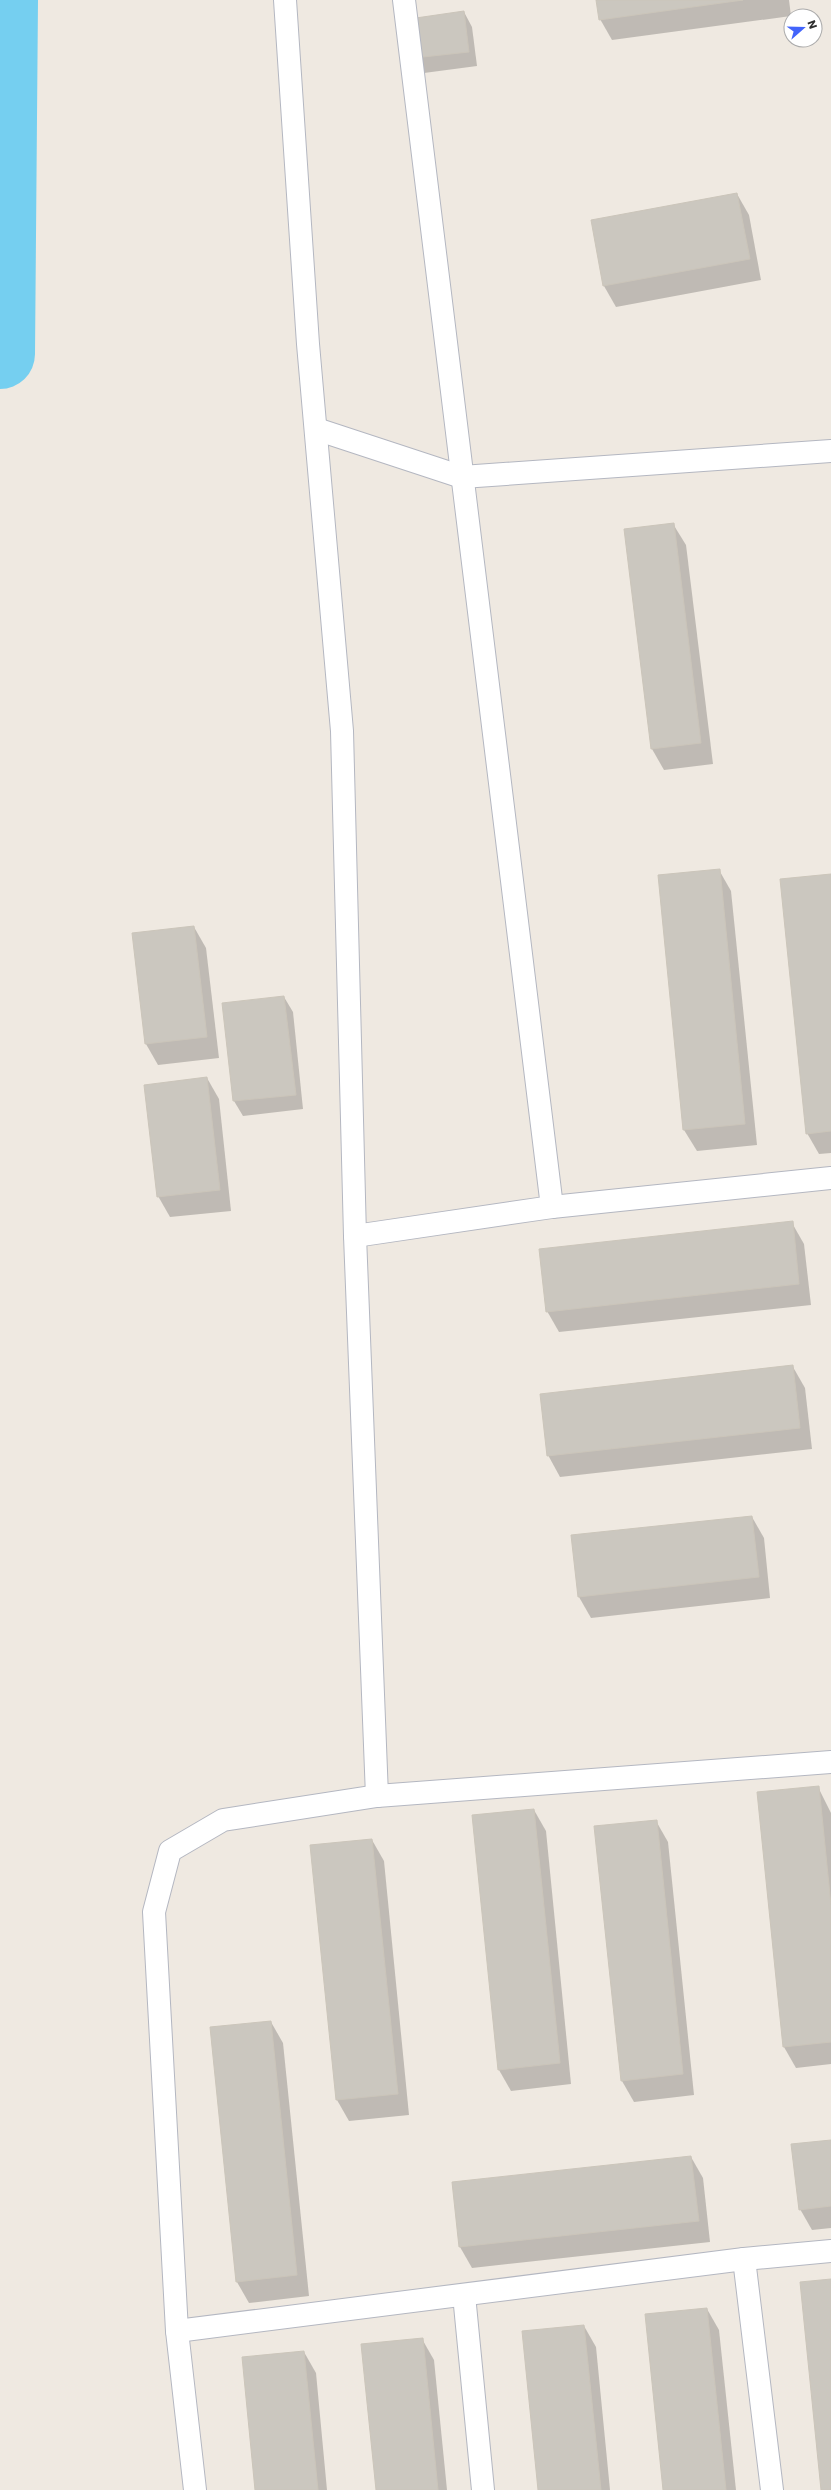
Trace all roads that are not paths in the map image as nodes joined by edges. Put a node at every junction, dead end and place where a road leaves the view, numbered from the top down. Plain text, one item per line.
1 (285, 0) edge
2 (404, 0) edge
3 (316, 428) junction
4 (831, 451) edge
5 (462, 477) junction
6 (831, 1178) edge
7 (552, 1207) junction
8 (355, 1236) junction
9 (831, 1762) edge
10 (377, 1796) junction
11 (831, 2251) edge
12 (744, 2259) junction
13 (464, 2295) junction
14 (177, 2331) junction
15 (195, 2490) edge
16 (483, 2490) edge
17 (772, 2490) edge

1 - 3 street
2 - 5 street
3 - 5 street
3 - 8 street
4 - 5 street
5 - 7 street
6 - 7 street
7 - 8 street
8 - 10 street
9 - 10 street
10 - 14 street
11 - 12 street
12 - 13 street
12 - 17 street
13 - 14 street
13 - 16 street
14 - 15 street

